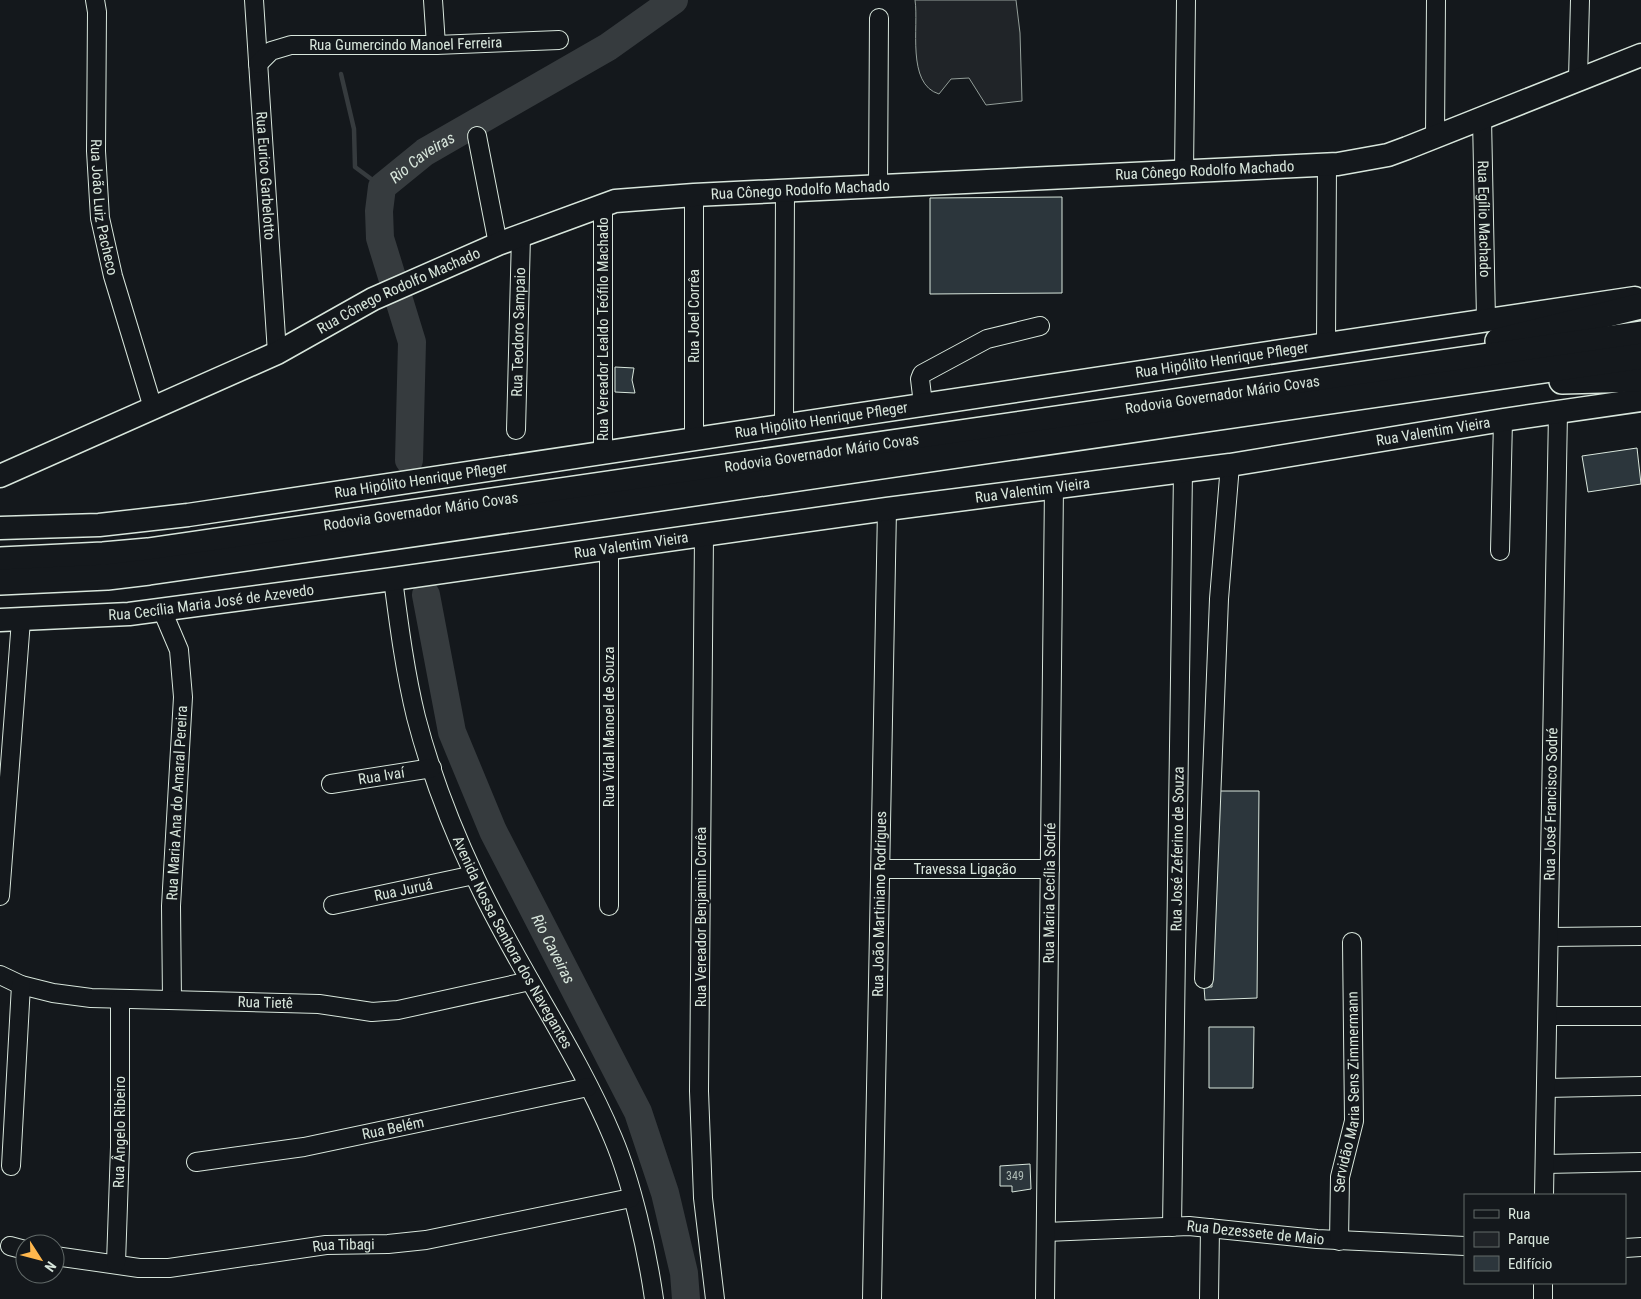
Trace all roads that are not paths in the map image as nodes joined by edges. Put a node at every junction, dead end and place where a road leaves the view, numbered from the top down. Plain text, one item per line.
1 (95, 0) edge
2 (254, 0) edge
3 (432, 0) edge
4 (1186, 0) edge
5 (1436, 0) edge
6 (1580, 0) edge
7 (879, 18) dead end
8 (559, 40) dead end
9 (436, 45) junction
10 (1641, 56) edge
11 (258, 64) junction
12 (1578, 79) junction
13 (1482, 118) junction
14 (476, 136) dead end
15 (1435, 137) junction
16 (1327, 165) junction
17 (1184, 172) junction
18 (878, 186) junction
19 (785, 190) junction
20 (694, 194) junction
21 (603, 205) junction
22 (521, 236) junction
23 (498, 244) junction
24 (1641, 296) edge
25 (1641, 306) edge
26 (1486, 320) junction
27 (1040, 326) dead end
28 (1641, 334) edge
29 (1326, 344) junction
30 (277, 353) junction
31 (1641, 356) edge
32 (1347, 377) junction
33 (1641, 379) edge
34 (1452, 383) junction
35 (1641, 400) edge
36 (923, 404) junction
37 (153, 408) junction
38 (1558, 412) junction
39 (1503, 420) junction
40 (784, 425) junction
41 (516, 430) dead end
42 (694, 438) junction
43 (603, 452) junction
44 (1230, 465) junction
45 (1183, 472) junction
46 (0, 476) edge
47 (1054, 487) junction
48 (887, 508) junction
49 (0, 528) edge
50 (704, 535) junction
51 (609, 549) junction
52 (1500, 551) dead end
53 (0, 560) edge
54 (423, 575) joint
55 (393, 579) junction
56 (0, 582) edge
57 (162, 610) junction
58 (10, 620) edge
59 (432, 768) junction
60 (331, 784) dead end
61 (880, 869) junction
62 (1050, 869) junction
63 (474, 876) junction
64 (0, 896) edge
65 (333, 905) dead end
66 (609, 906) dead end
67 (1641, 936) edge
68 (1549, 938) junction
69 (1352, 942) dead end
70 (0, 976) edge
71 (1204, 979) dead end
72 (530, 981) junction
73 (22, 985) junction
74 (120, 1000) junction
75 (172, 1000) junction
76 (1548, 1016) junction
77 (1641, 1016) edge
78 (1641, 1086) edge
79 (588, 1087) junction
80 (1546, 1088) junction
81 (196, 1162) dead end
82 (1641, 1162) edge
83 (1545, 1164) junction
84 (11, 1166) dead end
85 (1544, 1194) edge
86 (631, 1198) junction
87 (1172, 1226) junction
88 (1210, 1228) junction
89 (1046, 1232) junction
90 (1339, 1241) junction
91 (1464, 1246) edge
92 (1626, 1248) edge
93 (1641, 1248) edge
94 (65, 1257) edge
95 (116, 1264) junction
96 (1543, 1284) edge
97 (654, 1299) edge
98 (715, 1299) edge
99 (872, 1299) edge
100 (1045, 1299) edge
101 (1209, 1299) edge
102 (1543, 1299) edge

1 - 37 street, Rua João Luiz Pacheco
2 - 11 street, Rua Eurico Garbelotto
3 - 9 street
4 - 17 street
5 - 15 street
6 - 12 street
7 - 18 street
8 - 9 street, Rua Gumercindo Manoel Ferreira
9 - 11 street, Rua Gumercindo Manoel Ferreira
10 - 12 main road, Rua Cônego Rodolfo Machado
11 - 30 street, Rua Eurico Garbelotto
12 - 13 main road, Rua Cônego Rodolfo Machado
13 - 15 main road, Rua Cônego Rodolfo Machado
13 - 26 street, Rua Egílio Machado
14 - 23 street
15 - 16 main road, Rua Cônego Rodolfo Machado
16 - 17 main road, Rua Cônego Rodolfo Machado
16 - 29 street
17 - 18 main road, Rua Cônego Rodolfo Machado
18 - 19 main road, Rua Cônego Rodolfo Machado
19 - 20 main road, Rua Cônego Rodolfo Machado
19 - 40 street
20 - 21 main road, Rua Cônego Rodolfo Machado
20 - 42 street, Rua Joel Corrêa
21 - 22 main road, Rua Cônego Rodolfo Machado
21 - 43 street, Rua Vereador Lealdo Teófilo Machado
22 - 23 main road, Rua Cônego Rodolfo Machado
22 - 41 street, Rua Teodoro Sampaio
23 - 30 main road, Rua Cônego Rodolfo Machado
24 - 26 main road, Rua Hipólito Henrique Pfleger
25 - 32 highway
26 - 29 main road, Rua Hipólito Henrique Pfleger
27 - 36 street
28 - 32 highway, Rodovia Governador Mário Covas
29 - 36 main road, Rua Hipólito Henrique Pfleger
30 - 37 main road, Rua Cônego Rodolfo Machado
31 - 34 highway, Rodovia Governador Mário Covas
32 - 53 highway, Rodovia Governador Mário Covas
33 - 34 highway
34 - 56 highway, Rodovia Governador Mário Covas
35 - 38 main road, Rua Valentim Vieira
36 - 40 main road, Rua Hipólito Henrique Pfleger
37 - 46 main road, Rua Cônego Rodolfo Machado
38 - 39 main road, Rua Valentim Vieira
38 - 68 street, Rua José Francisco Sodré
39 - 44 main road, Rua Valentim Vieira
39 - 52 street
40 - 42 main road, Rua Hipólito Henrique Pfleger
42 - 43 main road, Rua Hipólito Henrique Pfleger
43 - 49 main road, Rua Hipólito Henrique Pfleger
44 - 45 main road, Rua Valentim Vieira
44 - 71 street
45 - 47 main road, Rua Valentim Vieira
45 - 87 street, Rua José Zeferino de Souza
47 - 48 main road, Rua Valentim Vieira
47 - 62 street, Rua Maria Cecília Sodré
48 - 50 main road, Rua Valentim Vieira
48 - 61 street, Rua João Martiniano Rodrigues
50 - 51 main road, Rua Valentim Vieira
50 - 98 street, Rua Vereador Benjamin Corrêa
51 - 54 main road, Rua Valentim Vieira
51 - 66 street, Rua Vidal Manoel de Souza
54 - 55 main road, Rua Cecília Maria José de Azevedo
55 - 57 main road, Rua Cecília Maria José de Azevedo
55 - 59 street, Avenida Nossa Senhora dos Navegantes
57 - 58 main road, Rua Cecília Maria José de Azevedo
57 - 75 street, Rua Maria Ana do Amaral Pereira
58 - 64 street
59 - 60 street, Rua Ivaí
59 - 63 street, Avenida Nossa Senhora dos Navegantes
61 - 62 street, Travessa Ligação
61 - 99 street, Rua João Martiniano Rodrigues
62 - 89 street, Rua Maria Cecília Sodré
63 - 65 street, Rua Juruá
63 - 72 street, Avenida Nossa Senhora dos Navegantes
67 - 68 street
68 - 76 street, Rua José Francisco Sodré
69 - 90 street, Servidão Maria Sens Zimmermann
70 - 73 street, Rua Tietê
72 - 75 street, Rua Tietê
72 - 79 street, Avenida Nossa Senhora dos Navegantes
73 - 74 street, Rua Tietê
73 - 84 street
74 - 75 street, Rua Tietê
74 - 95 street, Rua Ângelo Ribeiro
76 - 77 street
76 - 80 street, Rua José Francisco Sodré
78 - 80 street
79 - 81 street, Rua Belém
79 - 86 street, Avenida Nossa Senhora dos Navegantes
80 - 83 street, Rua José Francisco Sodré
82 - 83 street
83 - 85 street, Rua José Francisco Sodré
86 - 95 street, Rua Tibagi
86 - 97 street, Avenida Nossa Senhora dos Navegantes
87 - 88 street, Rua Dezessete de Maio
87 - 89 street, Rua Dezessete de Maio
88 - 90 street, Rua Dezessete de Maio
88 - 101 street
89 - 100 street, Rua Maria Cecília Sodré
90 - 91 street, Rua Dezessete de Maio
92 - 93 street
94 - 95 street, Rua Tibagi
96 - 102 street

